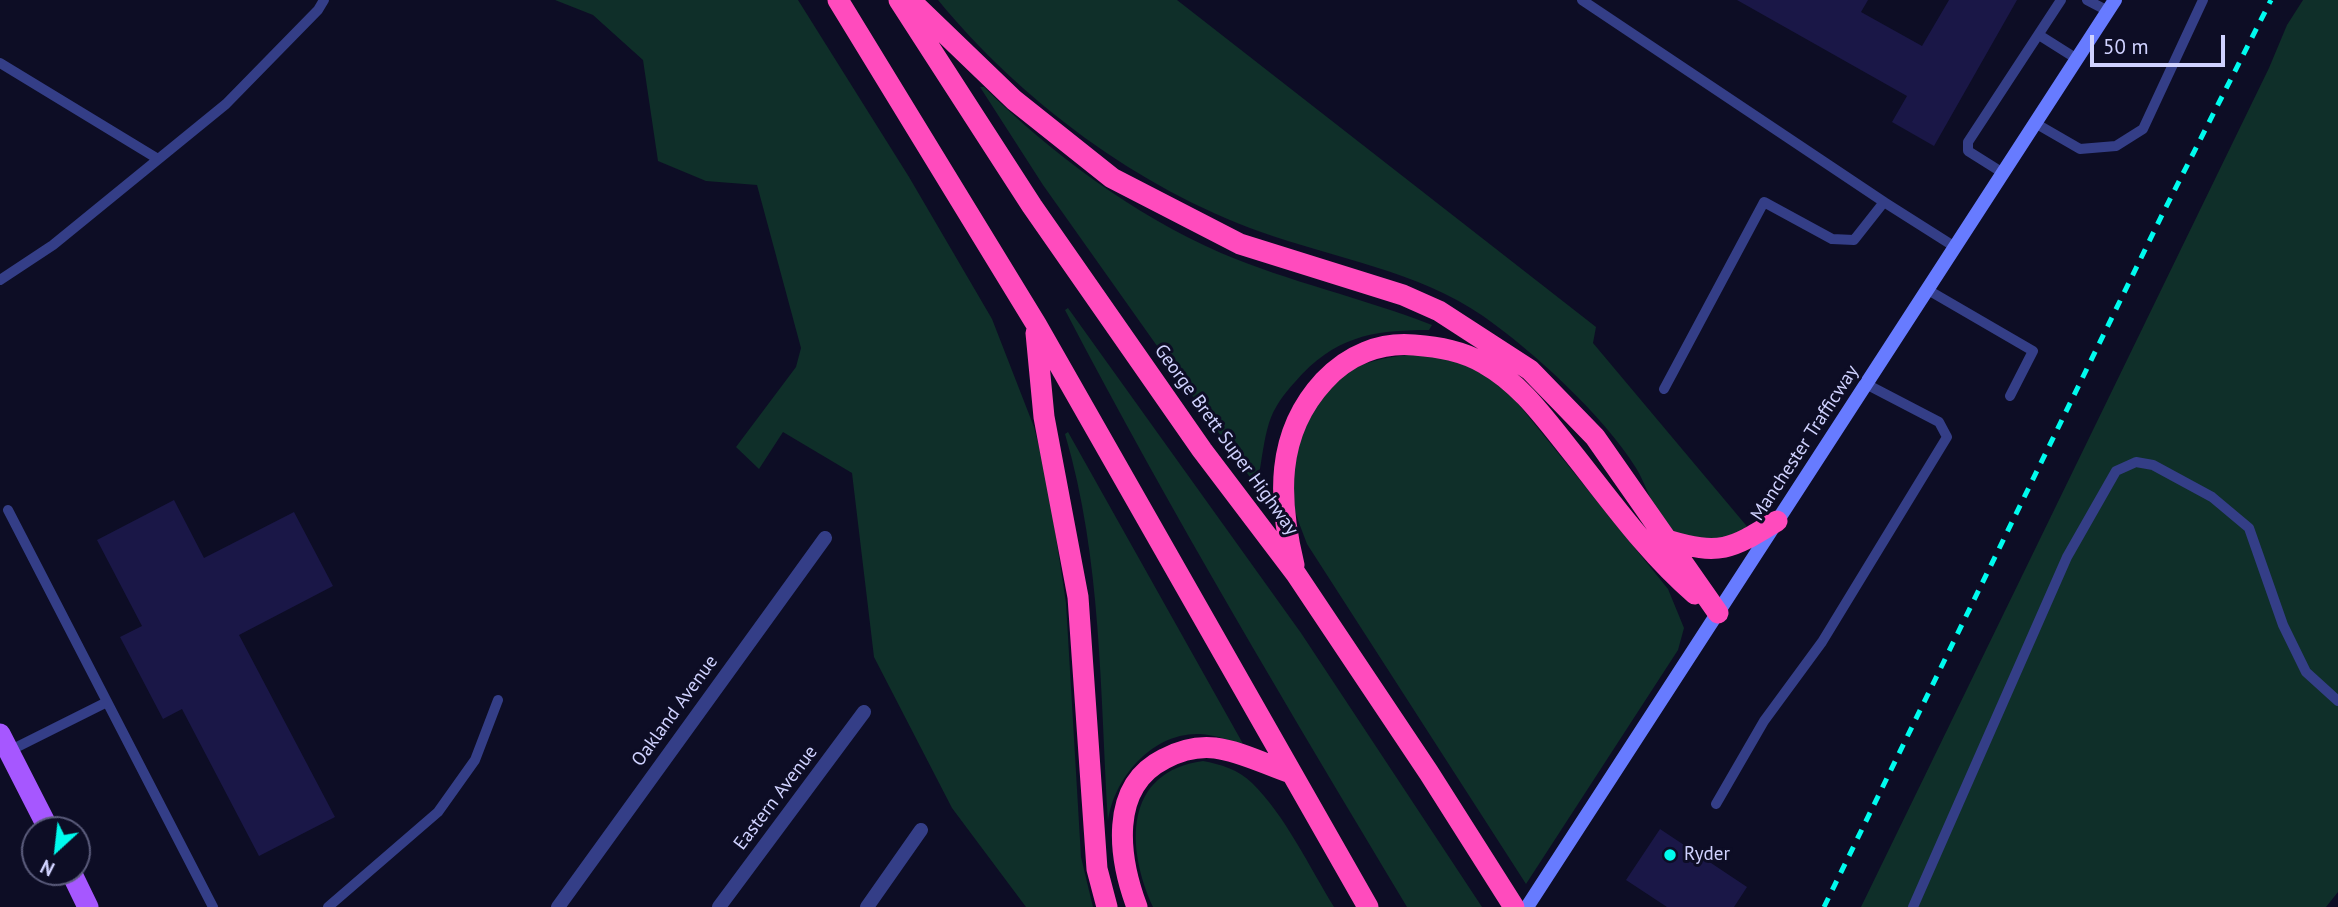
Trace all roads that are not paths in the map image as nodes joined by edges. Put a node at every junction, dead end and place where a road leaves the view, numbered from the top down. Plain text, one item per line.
1 (324, 0) edge
2 (838, 0) edge
3 (899, 0) edge
4 (910, 0) edge
5 (1582, 0) edge
6 (2061, 0) edge
7 (2087, 0) edge
8 (2203, 0) edge
9 (2112, 6) edge
10 (2039, 35) junction
11 (2077, 59) junction
12 (0, 63) edge
13 (2035, 123) junction
14 (158, 159) junction
15 (2003, 173) junction
16 (1885, 202) junction
17 (1955, 247) junction
18 (0, 280) edge
19 (1928, 290) junction
20 (1036, 324) junction
21 (1866, 384) junction
22 (1664, 389) dead end
23 (2010, 396) dead end
24 (8, 510) dead end
25 (1777, 521) junction
26 (825, 538) dead end
27 (1667, 540) junction
28 (1296, 574) junction
29 (1718, 613) junction
30 (498, 700) dead end
31 (2338, 701) edge
32 (107, 702) junction
33 (864, 712) dead end
34 (3, 743) edge
35 (1291, 773) junction
36 (1716, 804) dead end
37 (42, 816) edge
38 (921, 830) dead end
39 (78, 886) edge
40 (88, 907) edge
41 (213, 907) edge
42 (328, 907) edge
43 (558, 907) edge
44 (719, 907) edge
45 (867, 907) edge
46 (1107, 907) edge
47 (1137, 907) edge
48 (1368, 907) edge
49 (1514, 907) edge
50 (1527, 907) edge
51 (1913, 907) edge

1 - 14 lane
2 - 20 highway
3 - 28 highway, George Brett Super Highway
4 - 27 highway
5 - 16 lane
6 - 10 lane
7 - 9 lane
8 - 13 lane
9 - 11 main road, Manchester Trafficway
10 - 11 lane
10 - 15 lane
11 - 13 main road, Manchester Trafficway
12 - 14 lane
13 - 15 main road, Manchester Trafficway
14 - 18 lane
15 - 17 main road, Manchester Trafficway
16 - 17 lane
16 - 22 lane
17 - 19 main road, Manchester Trafficway
19 - 21 main road, Manchester Trafficway
19 - 23 lane
20 - 35 highway
20 - 46 highway
21 - 25 main road, Manchester Trafficway
21 - 36 lane
24 - 32 lane
25 - 27 highway
25 - 29 main road, Manchester Trafficway
26 - 43 street, Oakland Avenue
27 - 29 highway
28 - 29 highway
28 - 49 highway, George Brett Super Highway
29 - 50 main road, Manchester Trafficway
30 - 42 lane
31 - 51 lane
32 - 34 lane
32 - 41 lane
33 - 44 street, Eastern Avenue
34 - 37 main road
35 - 47 highway
35 - 48 highway
38 - 45 street
39 - 40 main road

